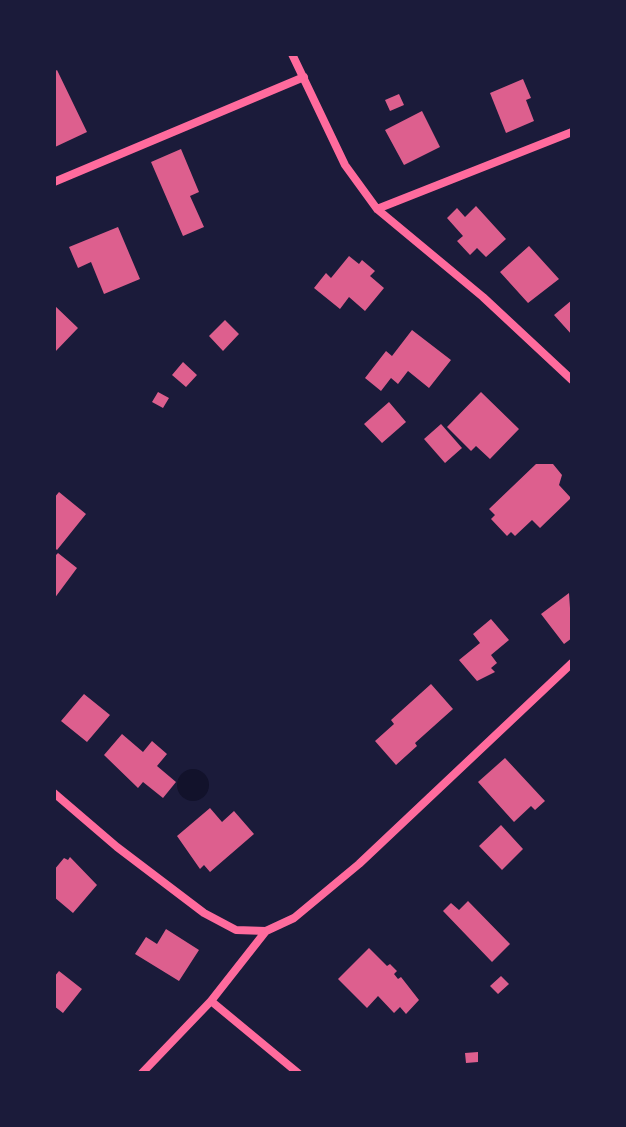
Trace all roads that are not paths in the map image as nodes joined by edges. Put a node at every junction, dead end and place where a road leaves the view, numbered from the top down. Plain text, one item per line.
1 (292, 54) edge
2 (304, 77) junction
3 (572, 132) edge
4 (54, 182) edge
5 (377, 209) junction
6 (572, 380) edge
7 (572, 663) edge
8 (54, 793) edge
9 (266, 931) junction
10 (211, 1001) junction
11 (142, 1073) edge
12 (298, 1073) edge

1 - 2 street
2 - 4 street
2 - 5 street
3 - 5 street
5 - 6 street
7 - 9 street
8 - 9 street
9 - 10 street
10 - 11 street
10 - 12 street

